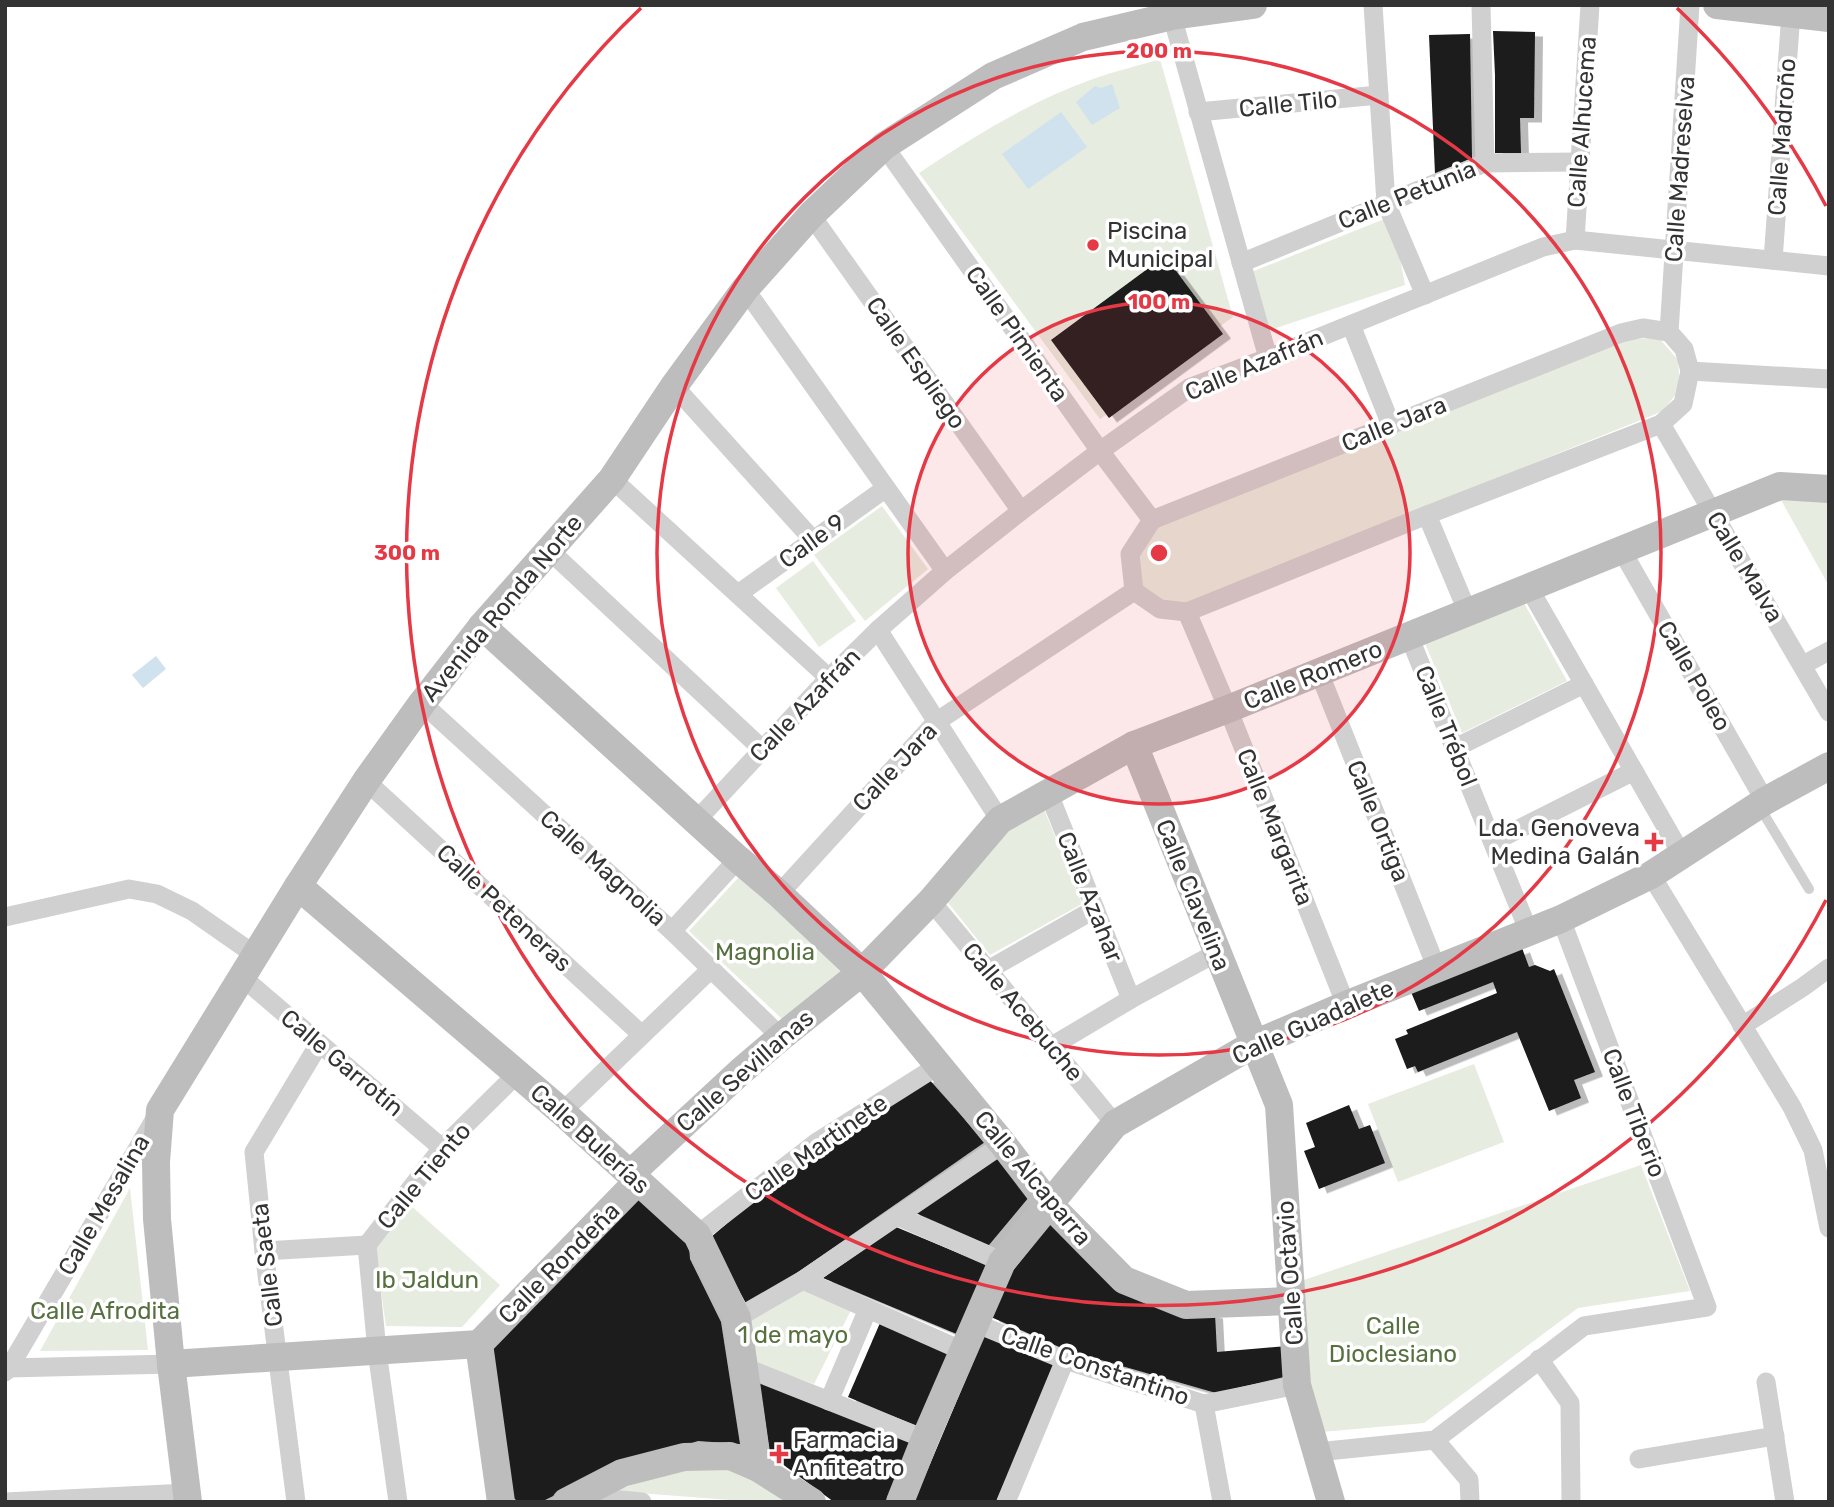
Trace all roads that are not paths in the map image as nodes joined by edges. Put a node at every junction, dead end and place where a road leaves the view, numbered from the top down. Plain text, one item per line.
1 (1253, 5) edge
2 (1373, 5) edge
3 (1481, 5) edge
4 (1590, 5) edge
5 (1690, 5) edge
6 (1717, 5) edge
7 (1791, 13) junction
8 (1172, 16) junction
9 (1829, 18) edge
10 (1379, 95) junction
11 (1198, 113) junction
12 (884, 146) junction
13 (1580, 162) junction
14 (1485, 163) junction
15 (1386, 204) junction
16 (811, 215) junction
17 (1575, 240) junction
18 (1674, 250) junction
19 (1773, 260) junction
20 (1241, 263) junction
21 (1829, 266) edge
22 (745, 289) junction
23 (1425, 295) junction
24 (1351, 325) junction
25 (1669, 332) junction
26 (1268, 358) junction
27 (1690, 371) junction
28 (1829, 379) edge
29 (674, 386) junction
30 (1661, 424) junction
31 (1391, 425) junction
32 (1100, 451) junction
33 (612, 479) junction
34 (886, 488) junction
35 (1829, 489) edge
36 (1021, 511) junction
37 (1714, 514) junction
38 (1427, 515) junction
39 (1152, 520) junction
40 (813, 540) junction
41 (550, 551) junction
42 (1622, 551) junction
43 (945, 571) junction
44 (1529, 588) junction
45 (1134, 591) junction
46 (738, 594) junction
47 (1186, 612) junction
48 (1468, 612) junction
49 (482, 626) junction
50 (878, 630) junction
51 (1409, 636) junction
52 (1829, 651) edge
53 (1803, 666) junction
54 (1319, 672) junction
55 (829, 678) junction
56 (1584, 684) junction
57 (422, 703) junction
58 (1228, 709) junction
59 (1829, 712) edge
60 (936, 722) junction
61 (1133, 745) junction
62 (1455, 748) junction
63 (762, 749) junction
64 (1829, 765) edge
65 (1634, 771) junction
66 (366, 781) junction
67 (1049, 794) junction
68 (1762, 803) junction
69 (1000, 820) junction
70 (696, 821) junction
71 (1493, 842) junction
72 (1682, 855) junction
73 (738, 859) junction
74 (1651, 875) junction
75 (298, 886) junction
76 (1809, 890) dead end
77 (779, 894) junction
78 (931, 901) junction
79 (1095, 909) junction
80 (5, 917) edge
81 (1560, 919) junction
82 (672, 931) junction
83 (1529, 932) junction
84 (1216, 953) junction
85 (248, 966) junction
86 (1829, 968) edge
87 (711, 969) junction
88 (1437, 969) junction
89 (988, 970) junction
90 (862, 972) junction
91 (1131, 999) junction
92 (1346, 1005) junction
93 (1742, 1026) junction
94 (642, 1035) junction
95 (781, 1037) junction
96 (319, 1044) junction
97 (1254, 1044) junction
98 (1052, 1046) junction
99 (939, 1065) junction
100 (517, 1074) junction
101 (160, 1110) junction
102 (562, 1112) junction
103 (1115, 1124) junction
104 (1003, 1144) junction
105 (442, 1148) junction
106 (634, 1178) junction
107 (1049, 1204) junction
108 (897, 1216) junction
109 (1829, 1226) edge
110 (697, 1235) junction
111 (367, 1245) junction
112 (264, 1251) junction
113 (1002, 1262) junction
114 (803, 1280) junction
115 (1291, 1301) junction
116 (869, 1309) junction
117 (737, 1318) junction
118 (975, 1323) junction
119 (479, 1344) junction
120 (377, 1351) junction
121 (963, 1351) junction
122 (277, 1357) junction
123 (1539, 1359) junction
124 (1065, 1360) junction
125 (171, 1364) junction
126 (744, 1367) junction
127 (7, 1370) edge
128 (1766, 1382) dead end
129 (1297, 1385) junction
130 (829, 1401) junction
131 (1204, 1404) junction
132 (1775, 1436) junction
133 (925, 1438) junction
134 (1434, 1440) junction
135 (1317, 1452) junction
136 (1639, 1460) dead end
137 (758, 1468) junction
138 (188, 1498) edge
139 (572, 1499) edge
140 (5, 1502) edge
141 (296, 1502) edge
142 (398, 1502) edge
143 (501, 1502) edge
144 (642, 1502) edge
145 (812, 1502) edge
146 (900, 1502) edge
147 (1006, 1502) edge
148 (1222, 1502) edge
149 (1331, 1502) edge
150 (1470, 1502) edge
151 (1571, 1502) edge
152 (1785, 1502) edge

1 - 8 street, Avenida Ronda Norte
2 - 10 street
3 - 14 street
4 - 13 street, Calle Alhucema
5 - 18 street, Calle Madreselva
6 - 7 street
7 - 9 street
7 - 19 street, Calle Madroño
8 - 11 street
8 - 12 street, Avenida Ronda Norte
10 - 11 street, Calle Tilo
10 - 15 street
11 - 20 street
12 - 16 street, Avenida Ronda Norte
12 - 32 street, Calle Pimienta
13 - 14 street, Calle Petunia
13 - 17 street, Calle Alhucema
14 - 15 street, Calle Petunia
15 - 20 street, Calle Petunia
15 - 23 street
16 - 22 street, Avenida Ronda Norte
16 - 36 street, Calle Espliego
17 - 18 street, Calle Azafrán
17 - 23 street, Calle Azafrán
18 - 19 street, Calle Azafrán
18 - 25 street, Calle Madreselva
19 - 21 street, Calle Azafrán
20 - 26 street
22 - 29 street, Avenida Ronda Norte
22 - 34 street
23 - 24 street, Calle Azafrán
24 - 26 street, Calle Azafrán
24 - 31 street
25 - 27 street
25 - 31 street, Calle Jara
26 - 32 street, Calle Azafrán
27 - 28 street
27 - 30 street
29 - 33 street, Avenida Ronda Norte
29 - 40 street
30 - 37 street, Calle Malva
30 - 38 street
31 - 39 street, Calle Jara
32 - 36 street, Calle Azafrán
32 - 39 street, Calle Pimienta
33 - 41 street, Avenida Ronda Norte
33 - 46 street
34 - 40 street, Calle 9
34 - 43 street
35 - 37 street, Calle Romero
36 - 43 street, Calle Azafrán
37 - 42 street, Calle Romero
37 - 53 street, Calle Malva
38 - 47 street
38 - 48 street
39 - 45 street
40 - 46 street, Calle 9
41 - 49 street, Avenida Ronda Norte
41 - 63 street
42 - 44 street, Calle Romero
42 - 68 street, Calle Poleo
43 - 50 street, Calle Azafrán
44 - 48 street, Calle Romero
44 - 56 street
45 - 47 street
45 - 60 street, Calle Jara
46 - 55 street
47 - 58 street, Calle Margarita
48 - 51 street, Calle Romero
49 - 57 street, Avenida Ronda Norte
49 - 70 street, Calle Alcaparra
50 - 55 street, Calle Azafrán
50 - 60 street
51 - 54 street, Calle Romero
51 - 62 street, Calle Trébol
52 - 53 street
53 - 59 street, Calle Malva
54 - 58 street, Calle Romero
54 - 88 street, Calle Ortiga
55 - 63 street, Calle Azafrán
56 - 62 street
56 - 65 street
57 - 66 street, Avenida Ronda Norte
57 - 82 street, Calle Magnolia
58 - 61 street, Calle Romero
58 - 92 street, Calle Margarita
60 - 69 street
60 - 77 street, Calle Jara
61 - 67 street, Calle Romero
61 - 84 street, Calle Clavelina
62 - 71 street, Calle Trébol
63 - 70 street, Calle Azafrán
64 - 68 street, Calle Guadalete
65 - 71 street
65 - 72 street
66 - 75 street, Avenida Ronda Norte
66 - 94 street, Calle Peteneras
67 - 69 street, Calle Romero
67 - 79 street, Calle Azahar
68 - 72 street, Calle Guadalete
68 - 76 lane
69 - 78 street, Calle Romero
70 - 73 street, Calle Alcaparra
71 - 83 street, Calle Trébol
72 - 74 street, Calle Guadalete
73 - 77 street, Calle Alcaparra
73 - 82 street
74 - 81 street, Calle Guadalete
74 - 93 street
75 - 85 street, Avenida Ronda Norte
75 - 100 street, Calle Bulerías
77 - 90 street, Calle Alcaparra
78 - 89 street, Calle Acebuche
78 - 90 street, Calle Romero
79 - 89 street
79 - 91 street, Calle Azahar
80 - 85 street, Calle Garrotín
81 - 83 street, Calle Guadalete
81 - 123 street, Calle Tiberio
82 - 87 street, Calle Magnolia
83 - 88 street, Calle Guadalete
84 - 91 street
84 - 97 street, Calle Clavelina
85 - 96 street, Calle Garrotín
85 - 101 street, Avenida Ronda Norte
86 - 93 street
87 - 94 street
87 - 95 street, Calle Magnolia
88 - 92 street, Calle Guadalete
89 - 98 street, Calle Acebuche
90 - 95 street, Calle Sevillanas
90 - 99 street, Calle Alcaparra
91 - 98 street
92 - 97 street, Calle Guadalete
93 - 109 street
94 - 102 street
95 - 106 street, Calle Sevillanas
96 - 105 street, Calle Garrotín
96 - 112 street, Calle Saeta
97 - 103 street, Calle Guadalete
97 - 115 street, Calle Octavio
98 - 103 street, Calle Acebuche
99 - 104 street, Calle Alcaparra
99 - 110 street, Calle Martinete
100 - 102 street, Calle Bulerías
100 - 105 street, Calle Tiento
101 - 125 street, Avenida Ronda Norte
101 - 127 street, Calle Mesalina
102 - 106 street, Calle Bulerías
103 - 107 street, Calle Guadalete
104 - 107 street, Calle Alcaparra
104 - 108 street
105 - 111 street, Calle Tiento
106 - 110 street, Calle Bulerías
106 - 119 street, Calle Rondeña
107 - 113 street, Calle Guadalete
107 - 115 street, Calle Alcaparra
108 - 113 street
108 - 114 street
110 - 117 street, Calle Bulerías
111 - 112 street
111 - 120 street, Calle Tiento
112 - 122 street, Calle Saeta
113 - 118 street, Calle Guadalete
114 - 116 street
114 - 117 street
115 - 129 street, Calle Octavio
116 - 121 street
116 - 130 street
117 - 126 street, Calle Bulerías
118 - 121 street, Calle Guadalete
118 - 124 street, Calle Constantino
119 - 120 street
119 - 143 street
120 - 122 street
120 - 142 street, Calle Tiento
121 - 133 street, Calle Guadalete
122 - 125 street
122 - 141 street, Calle Saeta
123 - 134 street
123 - 151 street
124 - 131 street, Calle Constantino
124 - 147 street
125 - 127 street
125 - 138 street, Avenida Ronda Norte
126 - 130 street
126 - 137 street, Calle Bulerías
128 - 132 street
129 - 131 street, Calle Constantino
129 - 135 street, Calle Octavio
130 - 133 street
131 - 148 street
132 - 136 street
132 - 152 street
133 - 146 street, Calle Guadalete
134 - 135 street
134 - 150 street
135 - 149 street, Calle Octavio
137 - 139 street
137 - 145 street
138 - 140 street
139 - 144 street

